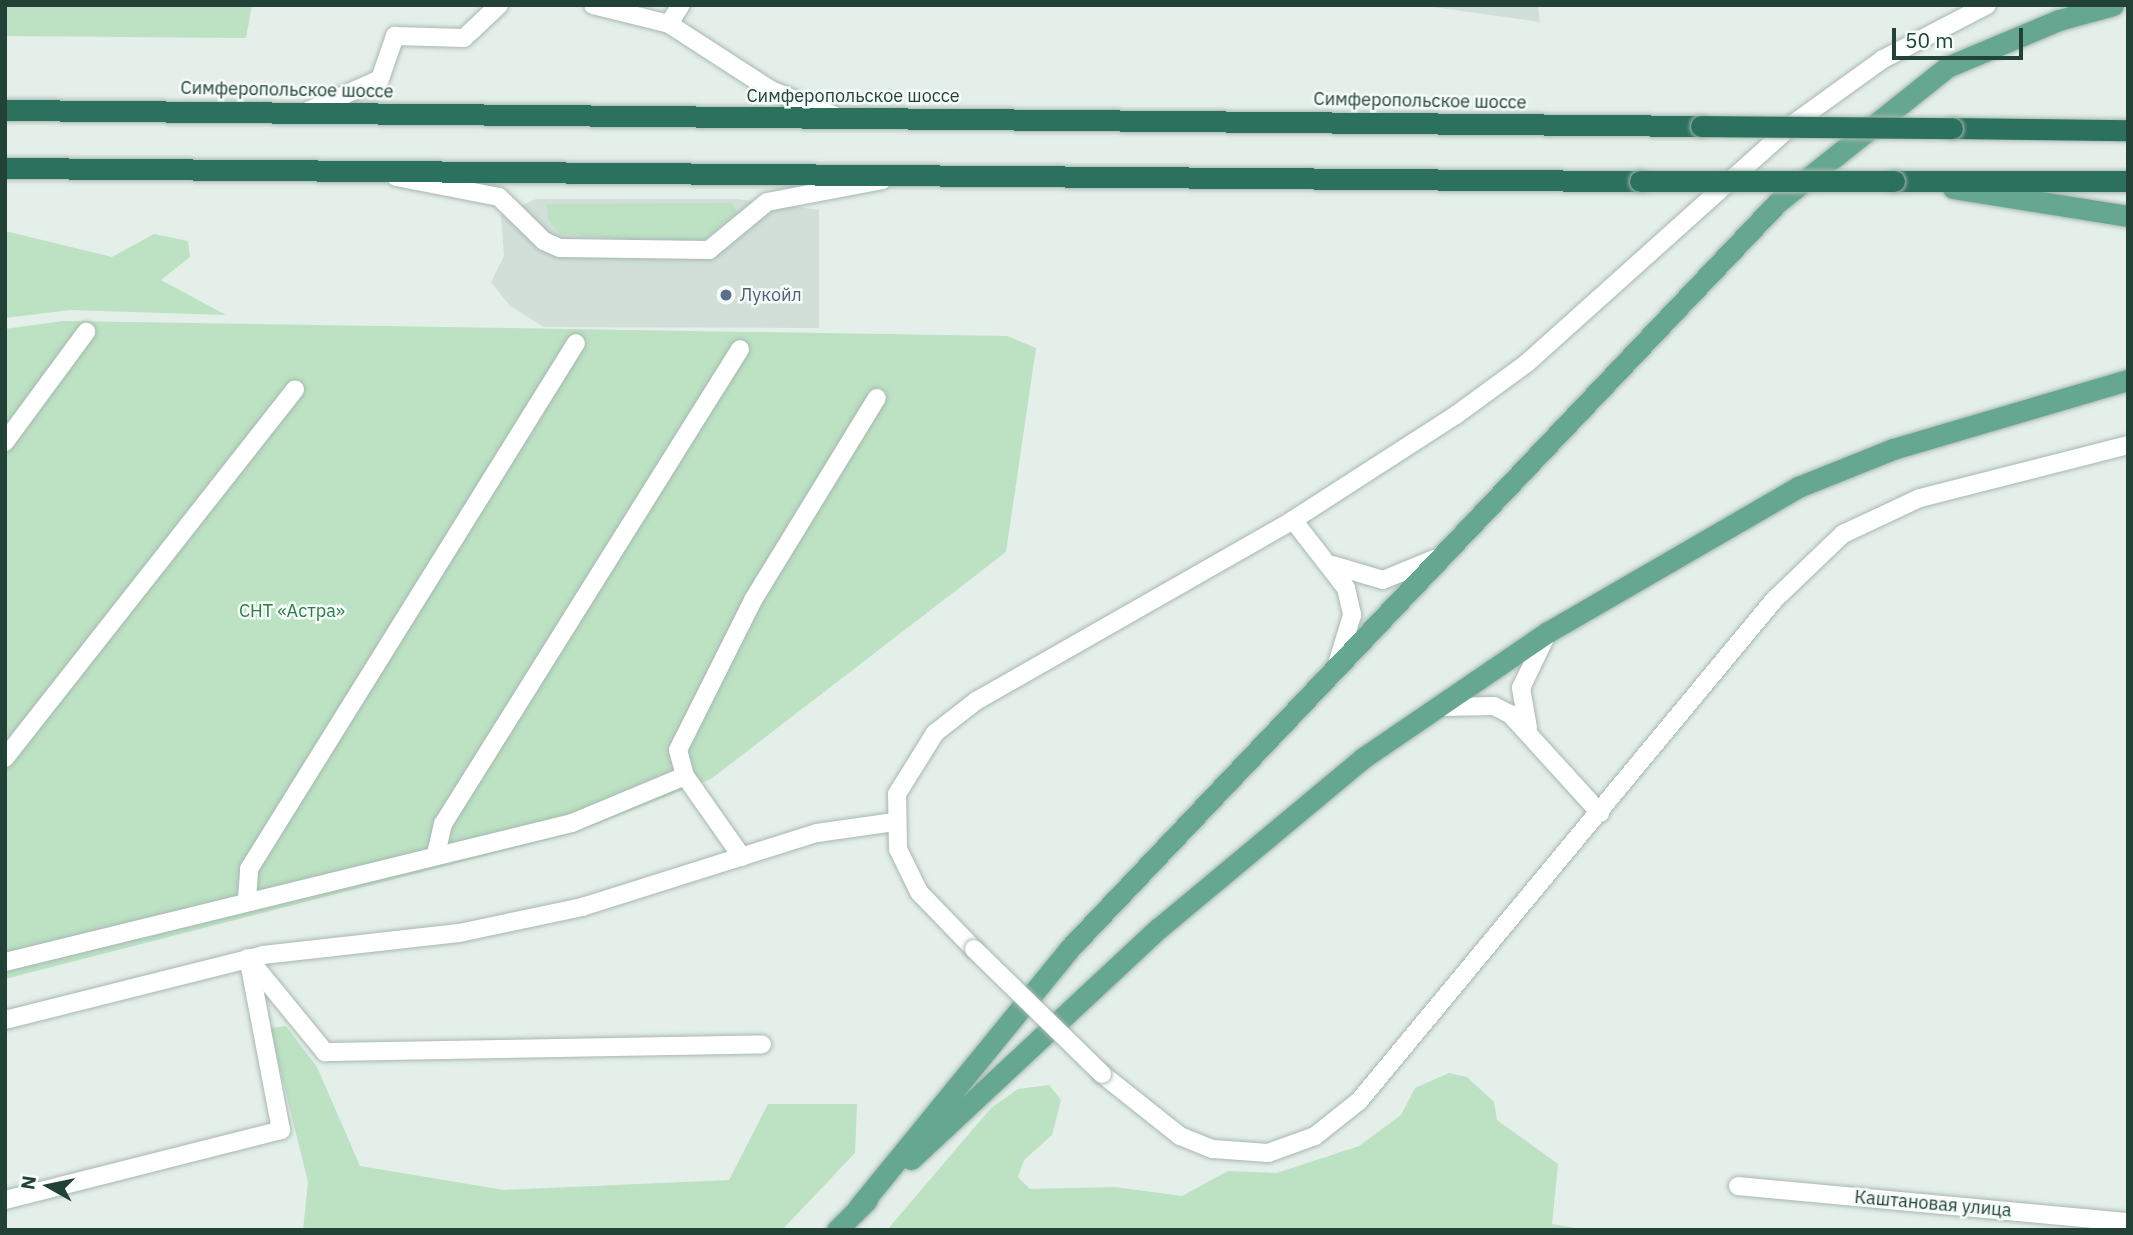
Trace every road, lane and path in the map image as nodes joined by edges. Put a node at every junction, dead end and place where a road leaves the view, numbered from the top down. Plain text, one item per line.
1 (499, 5) edge
2 (593, 5) edge
3 (681, 5) edge
4 (1987, 5) edge
5 (2113, 5) edge
6 (669, 24) junction
7 (5, 110) edge
8 (303, 113) junction
9 (845, 120) junction
10 (2128, 130) edge
11 (5, 168) edge
12 (369, 172) junction
13 (911, 174) junction
14 (1901, 181) junction
15 (2128, 181) edge
16 (2128, 216) edge
17 (86, 332) dead end
18 (576, 343) dead end
19 (740, 349) dead end
20 (2128, 380) edge
21 (295, 390) dead end
22 (877, 398) dead end
23 (5, 442) edge
24 (2128, 445) edge
25 (1293, 520) junction
26 (1440, 555) junction
27 (1332, 565) junction
28 (1548, 632) junction
29 (1335, 667) junction
30 (1443, 707) junction
31 (1529, 732) junction
32 (5, 758) edge
33 (685, 776) junction
34 (1600, 813) junction
35 (894, 822) junction
36 (436, 854) junction
37 (742, 857) junction
38 (247, 900) junction
39 (248, 958) junction
40 (5, 962) edge
41 (5, 1020) edge
42 (762, 1044) dead end
43 (1738, 1186) dead end
44 (5, 1200) edge
45 (858, 1208) junction
46 (2128, 1222) edge
47 (837, 1230) edge

1 - 8 street
2 - 6 street
3 - 6 street
4 - 25 street
5 - 26 main road
6 - 9 street
7 - 8 highway, Симферопольское шоссе
8 - 9 highway, Симферопольское шоссе
9 - 10 highway, Симферопольское шоссе, bridge
11 - 12 highway
12 - 13 highway
12 - 13 street
13 - 14 highway, bridge
14 - 15 highway
14 - 16 main road
17 - 23 street
18 - 38 street
19 - 36 street
20 - 28 main road
21 - 32 street
22 - 33 street
24 - 34 street
25 - 27 street
25 - 35 street
26 - 27 street
26 - 29 main road
27 - 29 street
28 - 30 main road
28 - 31 street
29 - 45 main road
30 - 31 street
30 - 45 main road
31 - 34 street
33 - 36 street
33 - 37 street
34 - 35 street, bridge
35 - 37 street
36 - 38 street
37 - 39 street
38 - 40 street
39 - 41 street
39 - 42 street
39 - 44 street
43 - 46 street, Каштановая улица
45 - 47 main road

